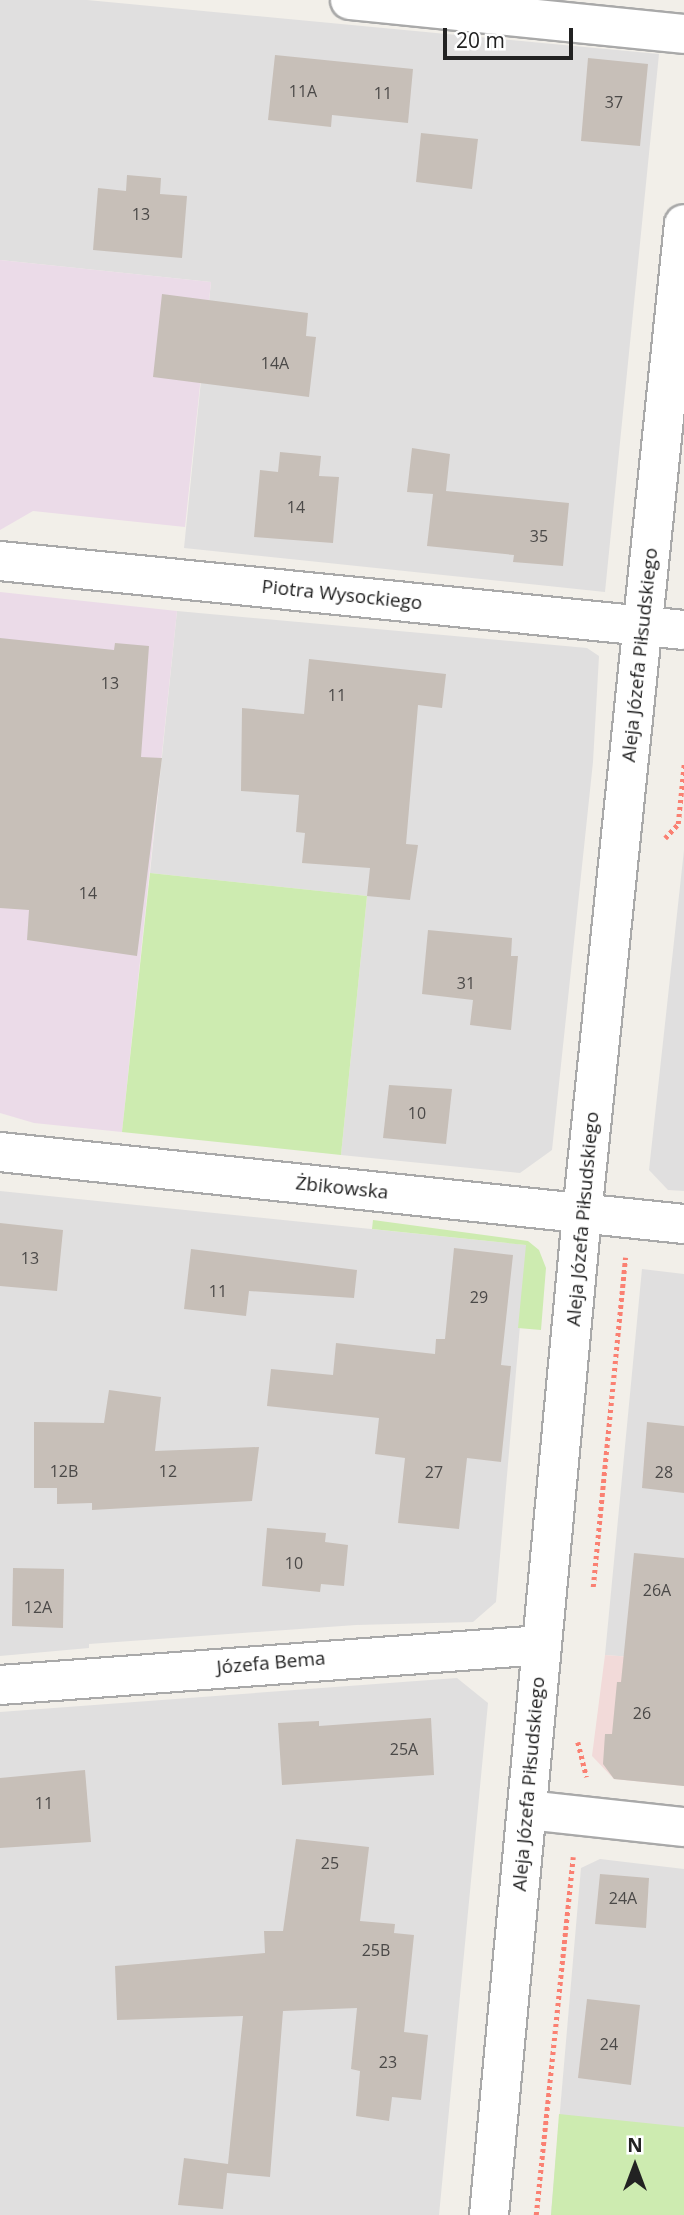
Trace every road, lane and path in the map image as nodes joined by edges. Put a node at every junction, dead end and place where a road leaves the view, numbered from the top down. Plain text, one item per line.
1 (350, 0) edge
2 (684, 34) edge
3 (684, 224) edge
4 (0, 561) edge
5 (643, 625) junction
6 (684, 629) edge
7 (0, 1152) edge
8 (582, 1214) junction
9 (684, 1224) edge
10 (626, 1248) dead end
11 (592, 1598) dead end
12 (542, 1645) junction
13 (0, 1685) edge
14 (579, 1728) dead end
15 (586, 1783) dead end
16 (527, 1810) junction
17 (684, 1827) edge
18 (577, 1845) dead end
19 (489, 2215) edge
20 (536, 2215) edge

1 - 2 street
3 - 5 street, Aleja Józefa Piłsudskiego
4 - 5 street, Piotra Wysockiego
5 - 6 street, Piotra Wysockiego
5 - 8 street, Aleja Józefa Piłsudskiego
7 - 8 street, Żbikowska
8 - 9 street, Żbikowska
8 - 12 street, Aleja Józefa Piłsudskiego
10 - 11 path
12 - 13 street, Józefa Bema
12 - 16 street, Aleja Józefa Piłsudskiego
14 - 15 path
16 - 17 street
16 - 19 street, Aleja Józefa Piłsudskiego
18 - 20 path

